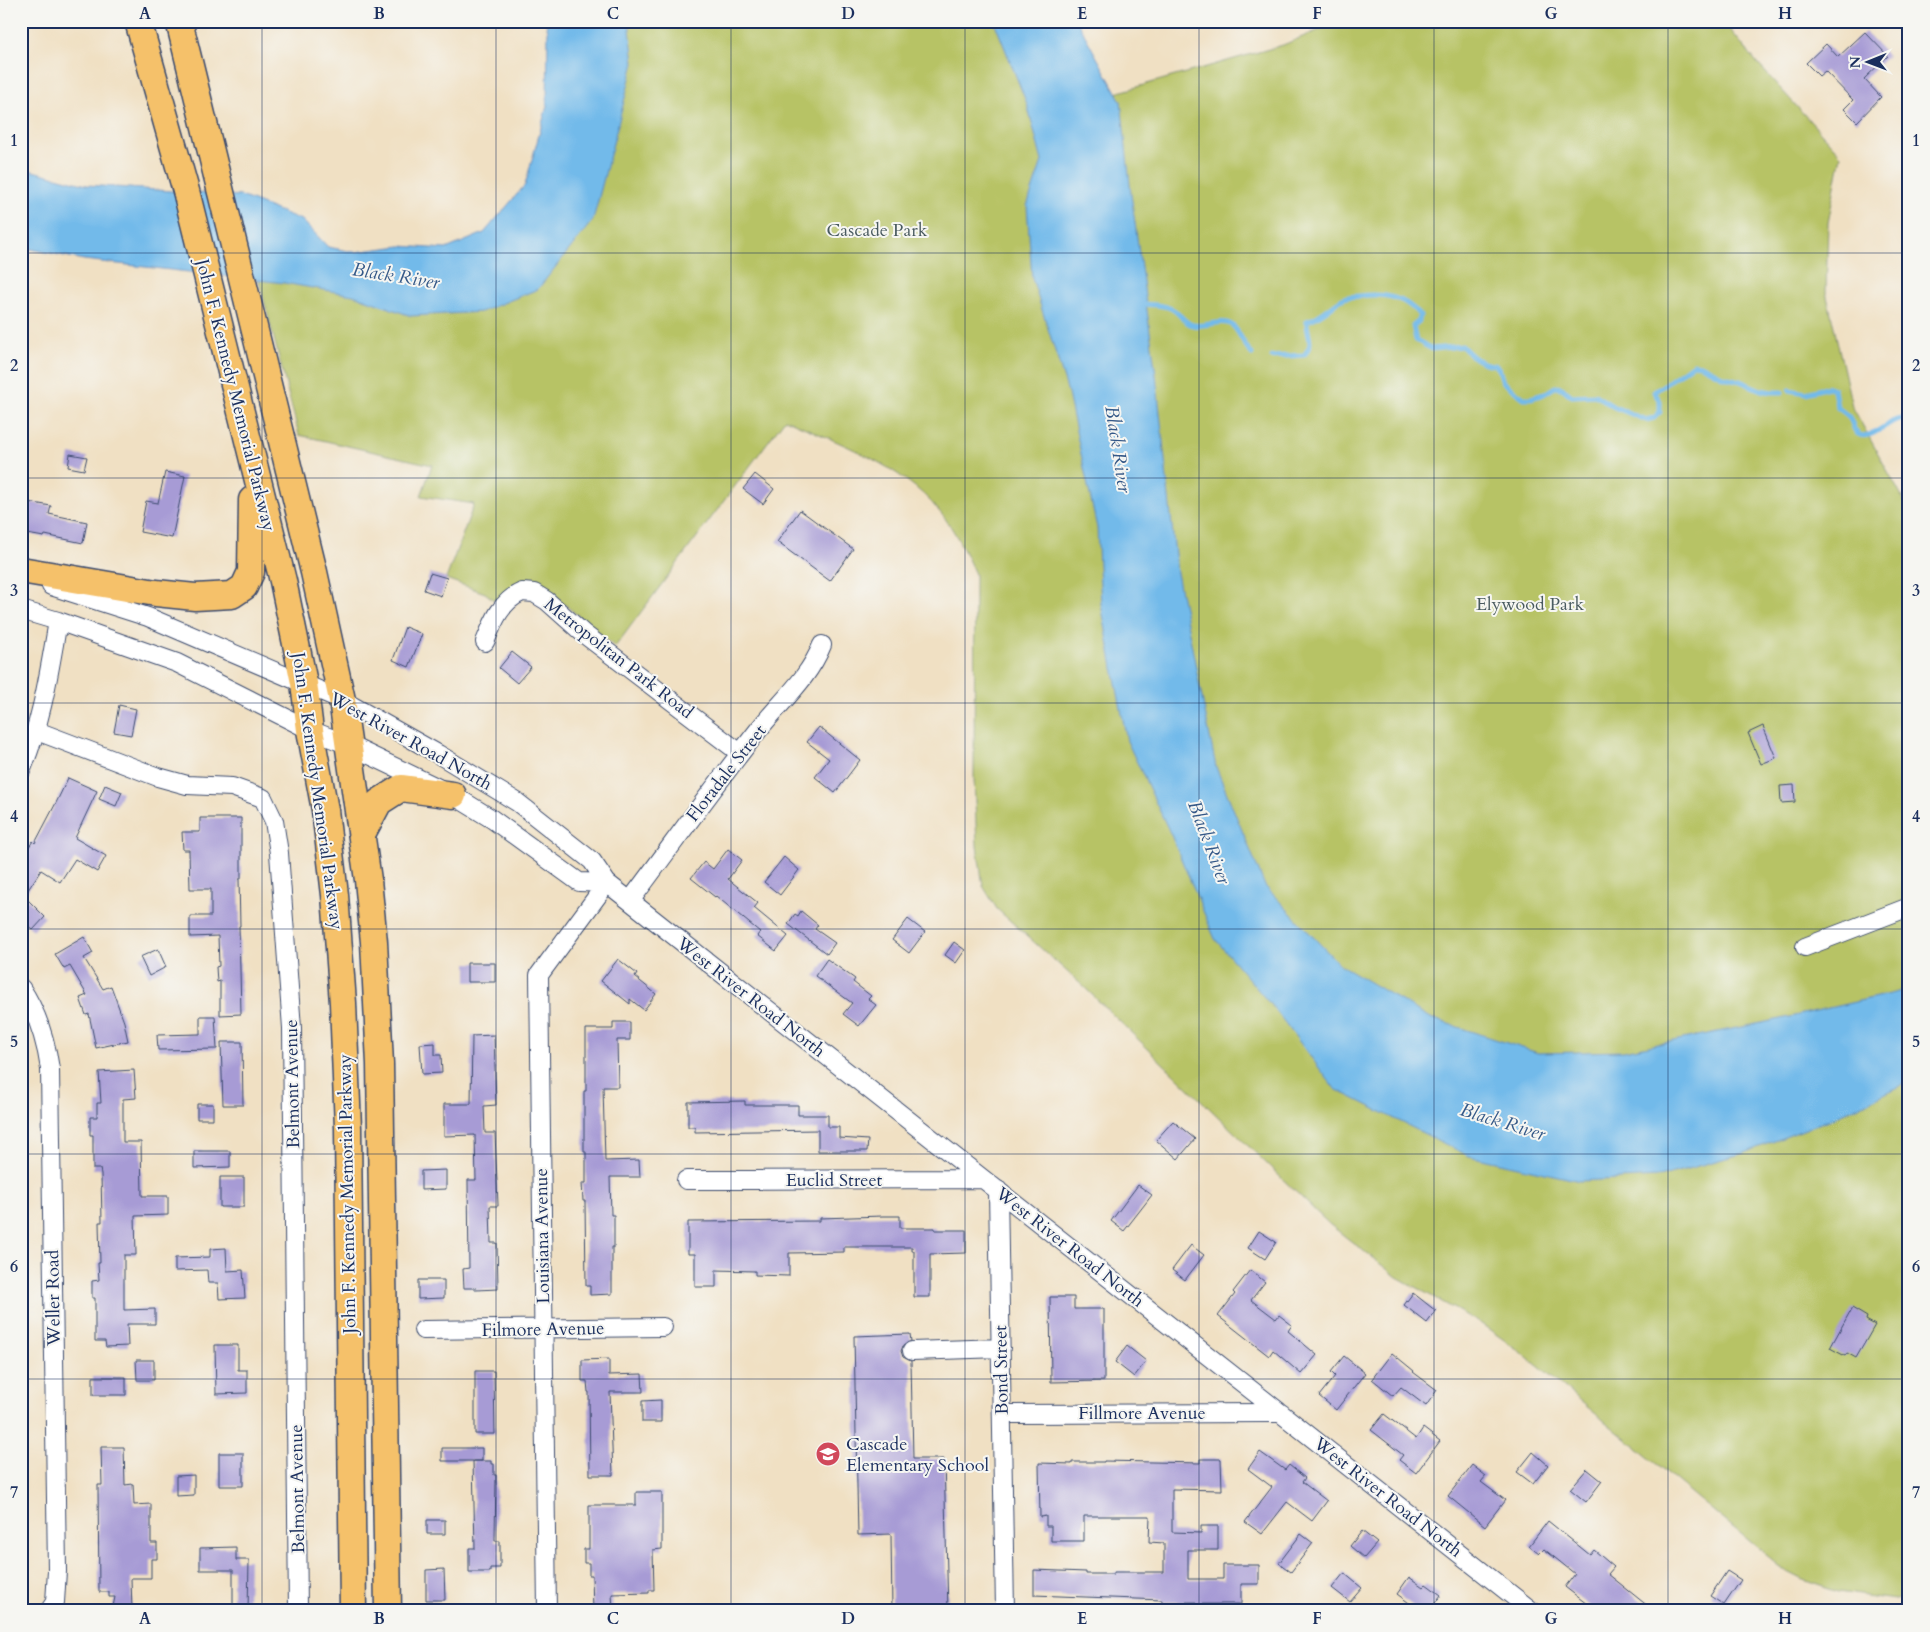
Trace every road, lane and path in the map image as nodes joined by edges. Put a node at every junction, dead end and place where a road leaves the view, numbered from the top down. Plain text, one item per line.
1 (138, 21) edge
2 (179, 21) edge
3 (252, 461) junction
4 (21, 570) edge
5 (21, 578) edge
6 (21, 610) edge
7 (58, 621) junction
8 (485, 642) dead end
9 (822, 644) dead end
10 (304, 684) junction
11 (342, 700) junction
12 (310, 730) junction
13 (37, 731) junction
14 (349, 745) junction
15 (740, 753) junction
16 (21, 771) edge
17 (453, 796) junction
18 (362, 834) junction
19 (607, 883) junction
20 (630, 901) junction
21 (1909, 906) edge
22 (1805, 947) dead end
23 (21, 988) edge
24 (983, 1179) junction
25 (686, 1180) dead end
26 (998, 1190) junction
27 (663, 1327) dead end
28 (543, 1329) junction
29 (423, 1330) dead end
30 (1001, 1348) junction
31 (912, 1351) dead end
32 (1281, 1413) junction
33 (1002, 1414) junction
34 (49, 1611) edge
35 (298, 1611) edge
36 (353, 1611) edge
37 (388, 1611) edge
38 (547, 1611) edge
39 (1005, 1611) edge
40 (1532, 1611) edge

1 - 3 highway, John F. Kennedy Memorial Parkway
2 - 11 highway, John F. Kennedy Memorial Parkway
3 - 4 highway
3 - 10 highway, John F. Kennedy Memorial Parkway
5 - 10 street, West River Road North
6 - 7 street, West River Road North
7 - 12 street, West River Road North
7 - 13 street
8 - 15 street, Metropolitan Park Road
9 - 15 street, Floradale Street
10 - 11 street, West River Road North
10 - 12 highway, John F. Kennedy Memorial Parkway
11 - 14 highway, John F. Kennedy Memorial Parkway
11 - 19 street, West River Road North
12 - 14 street, West River Road North
12 - 36 highway, John F. Kennedy Memorial Parkway
13 - 16 street
13 - 35 street, Belmont Avenue
14 - 17 street, West River Road North
14 - 18 highway, John F. Kennedy Memorial Parkway
15 - 20 street, Floradale Street
17 - 18 highway
17 - 19 street, West River Road North
18 - 37 highway, John F. Kennedy Memorial Parkway
19 - 20 street, West River Road North
19 - 28 street, Louisiana Avenue
20 - 24 street, West River Road North
21 - 22 street
23 - 34 street, Weller Road
24 - 25 street, Euclid Street
24 - 26 street, West River Road North
26 - 30 street, Bond Street
26 - 32 street, West River Road North
27 - 28 street, Filmore Avenue
28 - 29 street, Filmore Avenue
28 - 38 street, Louisiana Avenue
30 - 31 street
30 - 33 street, Bond Street
32 - 33 street, Fillmore Avenue
32 - 40 street, West River Road North
33 - 39 street, Bond Street

